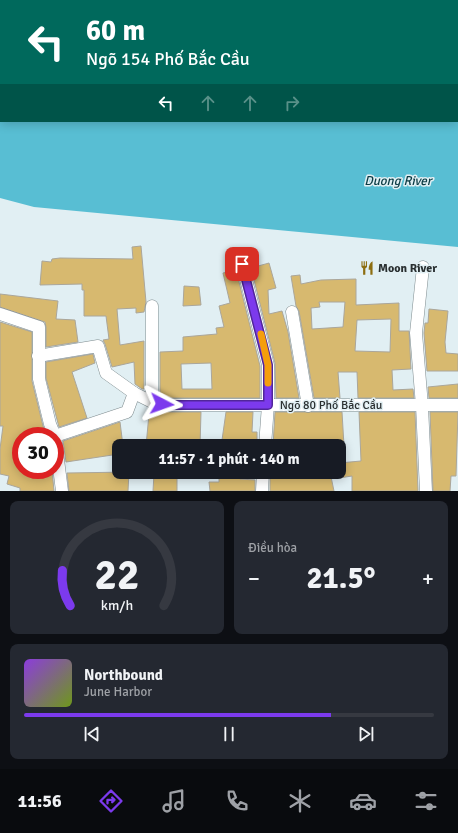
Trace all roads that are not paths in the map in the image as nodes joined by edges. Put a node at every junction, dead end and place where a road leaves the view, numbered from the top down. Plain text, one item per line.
1 (242, 264) dead end
2 (423, 267) dead end
3 (152, 306) dead end
4 (292, 312) dead end
5 (0, 314) edge
6 (38, 356) junction
7 (134, 393) junction
8 (152, 402) junction
9 (268, 405) junction
10 (458, 405) edge
11 (308, 406) junction
12 (422, 406) junction
13 (52, 427) edge
14 (64, 433) edge
15 (266, 439) edge
16 (61, 479) edge
17 (263, 479) edge
18 (62, 491) edge
19 (262, 491) edge
20 (426, 491) edge

1 - 9 street
2 - 12 street
3 - 8 street
4 - 11 street
5 - 6 street
6 - 7 street, Ngõ 80 Phố Bắc Cầu
6 - 13 street
7 - 8 street, Ngõ 80 Phố Bắc Cầu
7 - 14 street
8 - 9 street, Ngõ 80 Phố Bắc Cầu
9 - 11 street, Ngõ 80 Phố Bắc Cầu
9 - 15 street
10 - 12 street, Ngõ 80 Phố Bắc Cầu
11 - 12 street, Ngõ 80 Phố Bắc Cầu
12 - 20 street
16 - 18 street
17 - 19 street

